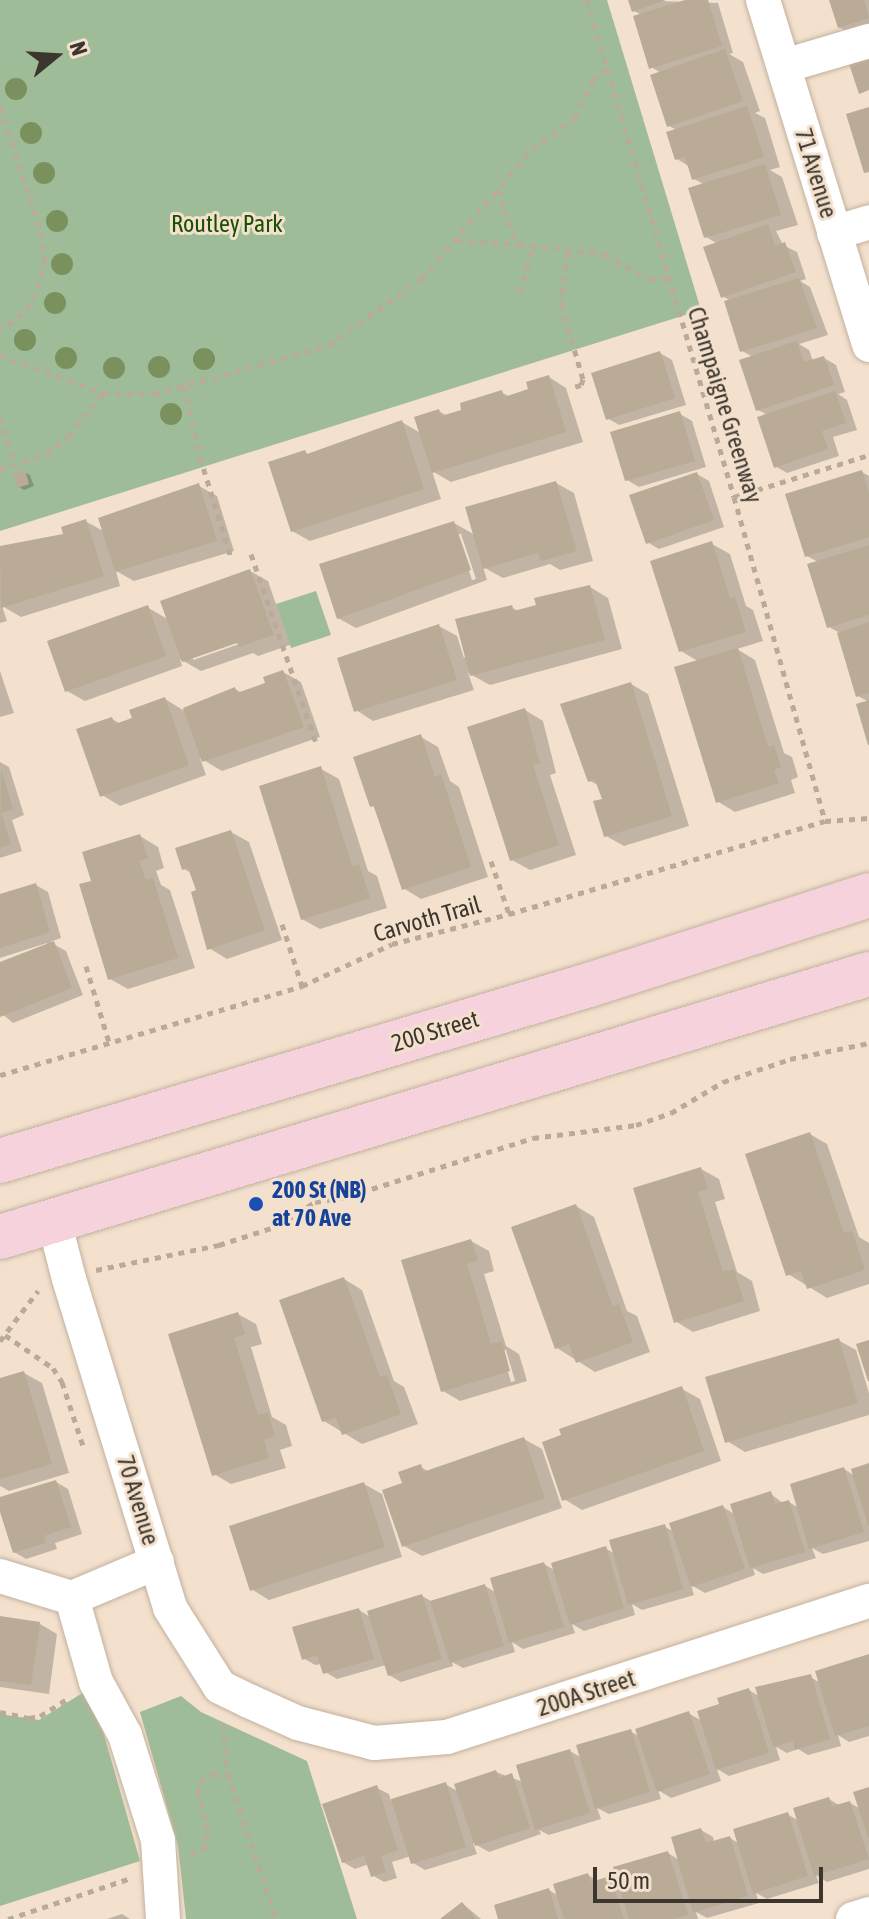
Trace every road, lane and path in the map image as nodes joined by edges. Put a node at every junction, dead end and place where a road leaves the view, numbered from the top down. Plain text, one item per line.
1 (587, 0) edge
2 (763, 0) edge
3 (869, 41) edge
4 (784, 66) junction
5 (607, 68) junction
6 (0, 107) edge
7 (498, 189) junction
8 (869, 222) edge
9 (834, 233) junction
10 (456, 240) junction
11 (518, 244) junction
12 (532, 249) junction
13 (567, 252) junction
14 (668, 278) junction
15 (520, 292) dead end
16 (0, 329) edge
17 (869, 345) edge
18 (0, 355) edge
19 (184, 386) junction
20 (574, 387) dead end
21 (103, 393) junction
22 (0, 417) edge
23 (869, 455) edge
24 (15, 466) junction
25 (0, 469) edge
26 (734, 497) junction
27 (251, 554) dead end
28 (231, 558) dead end
29 (317, 746) dead end
30 (869, 818) edge
31 (825, 821) junction
32 (491, 861) dead end
33 (869, 895) edge
34 (509, 914) junction
35 (282, 924) dead end
36 (86, 966) dead end
37 (869, 974) edge
38 (302, 986) junction
39 (109, 1043) junction
40 (869, 1043) edge
41 (0, 1075) edge
42 (0, 1161) edge
43 (54, 1221) junction
44 (0, 1237) edge
45 (97, 1269) dead end
46 (40, 1289) dead end
47 (0, 1341) edge
48 (157, 1562) junction
49 (0, 1576) edge
50 (72, 1598) junction
51 (869, 1601) edge
52 (96, 1682) junction
53 (0, 1712) edge
54 (298, 1723) joint
55 (869, 1914) edge
56 (163, 1919) edge
57 (853, 1919) edge

1 - 5 path, Champaigne Greenway
2 - 4 street, 71 Avenue
3 - 4 street
4 - 9 street, 71 Avenue
5 - 7 path
5 - 14 path, Champaigne Greenway
6 - 16 path
7 - 10 path
7 - 11 path
8 - 9 street
9 - 17 street, 71 Avenue
10 - 11 path
10 - 19 path
11 - 12 path
12 - 13 path
12 - 15 path
13 - 14 path
13 - 20 path
14 - 26 path, Champaigne Greenway
18 - 21 path
19 - 21 path
19 - 28 path
21 - 24 path
22 - 24 path
23 - 26 path
24 - 25 path
26 - 31 path, Champaigne Greenway
27 - 29 path
30 - 31 path, Carvoth Trail
31 - 34 path, Carvoth Trail
32 - 34 path
33 - 42 main road, 200 Street
34 - 38 path, Carvoth Trail
35 - 38 path
36 - 39 path
37 - 43 main road
38 - 39 path, Carvoth Trail
39 - 41 path, Carvoth Trail
40 - 45 path
43 - 44 main road
43 - 48 street, 70 Avenue
46 - 47 path
48 - 50 street
48 - 54 street, 70 Avenue
49 - 50 street
50 - 52 street
51 - 54 street, 200A Street
52 - 53 path
52 - 56 street
55 - 57 street

